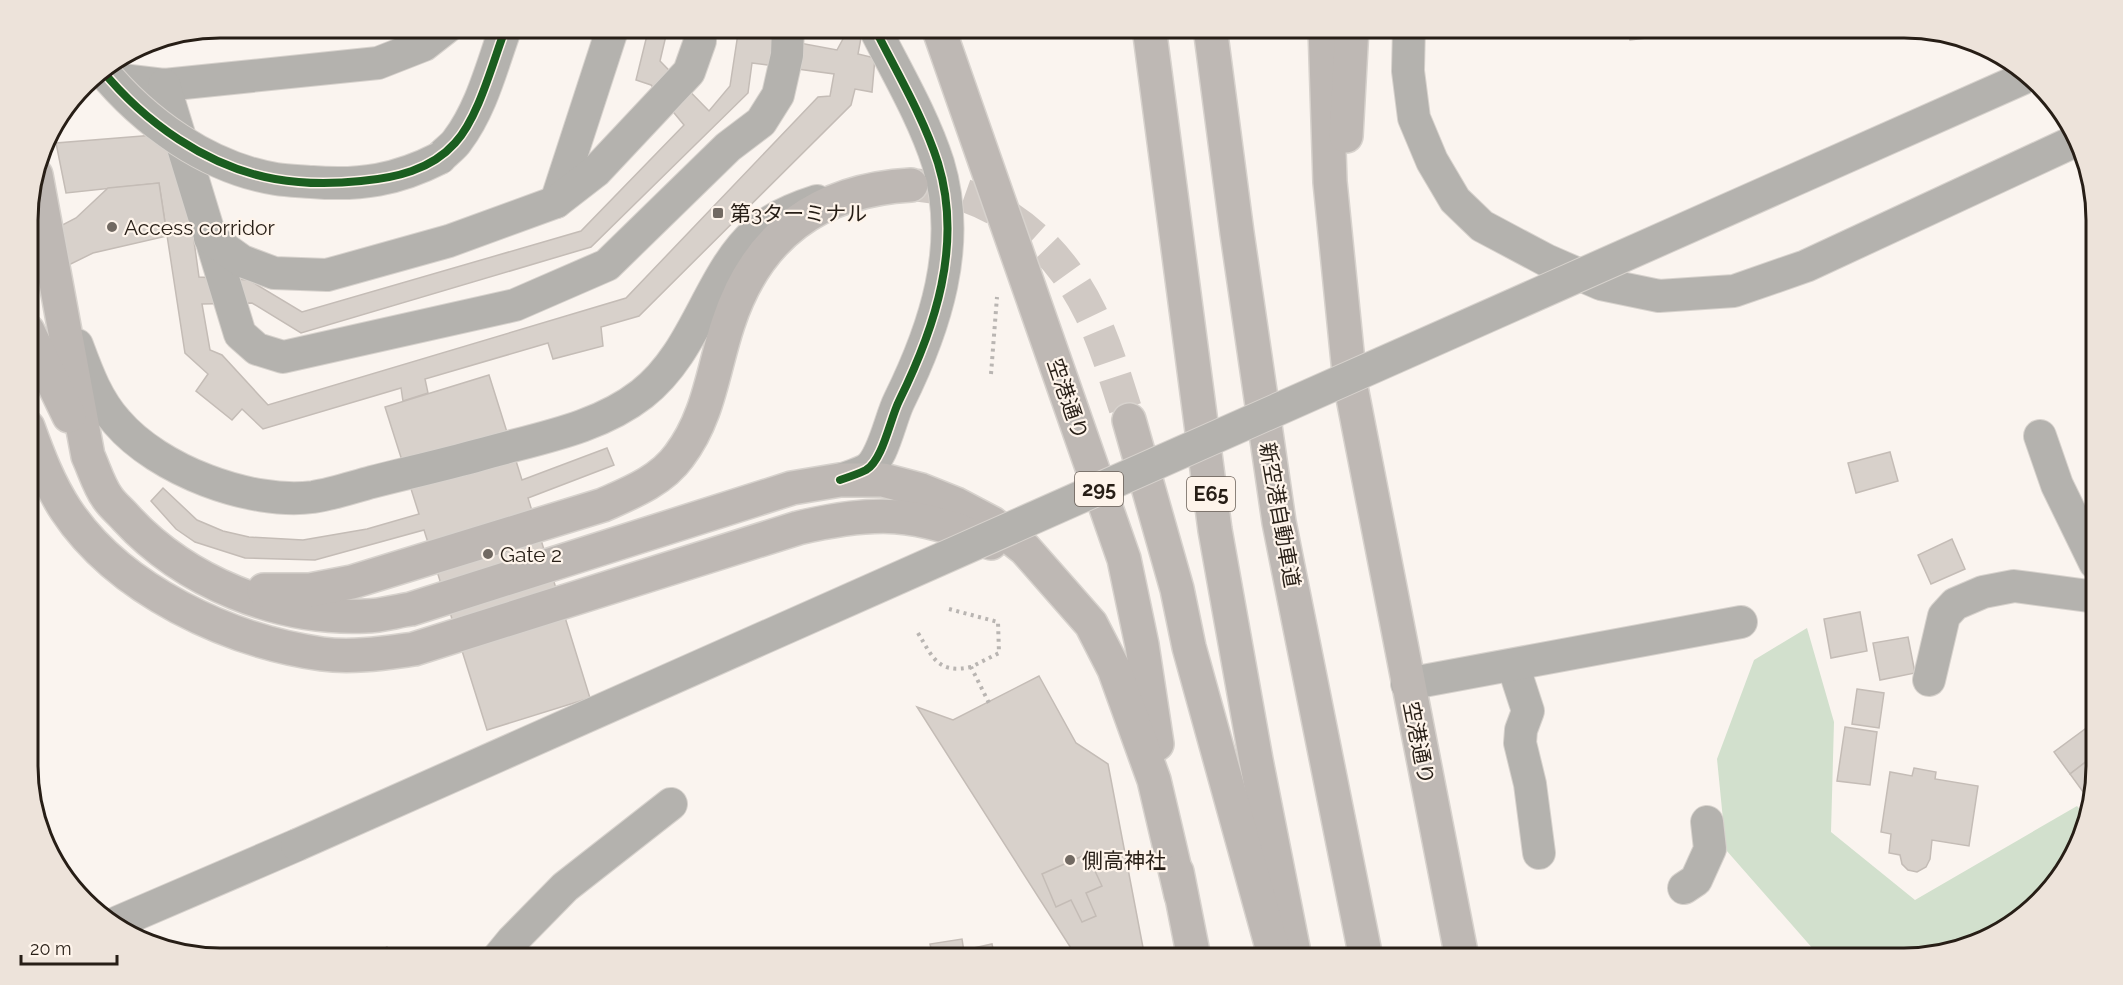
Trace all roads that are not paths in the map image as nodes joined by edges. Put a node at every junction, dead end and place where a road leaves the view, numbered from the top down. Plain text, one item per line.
1 (434, 37) edge
2 (503, 37) edge
3 (609, 37) edge
4 (700, 37) edge
5 (788, 37) edge
6 (879, 37) edge
7 (934, 37) edge
8 (942, 37) edge
9 (1150, 37) edge
10 (1211, 37) edge
11 (1216, 37) edge
12 (1325, 37) edge
13 (1352, 37) edge
14 (1409, 37) edge
15 (1215, 68) junction
16 (111, 74) edge
17 (108, 76) edge
18 (2020, 80) edge
19 (164, 86) junction
20 (963, 98) junction
21 (2069, 144) edge
22 (911, 185) tunnel mouth
23 (856, 192) junction
24 (39, 194) edge
25 (556, 202) junction
26 (210, 238) junction
27 (56, 286) junction
28 (1341, 287) junction
29 (38, 352) edge
30 (1130, 420) tunnel mouth
31 (2040, 436) dead end
32 (88, 456) junction
33 (38, 457) edge
34 (840, 480) junction
35 (2086, 545) edge
36 (220, 586) junction
37 (1063, 591) junction
38 (2086, 596) edge
39 (1741, 622) dead end
40 (1513, 665) junction
41 (1929, 680) dead end
42 (1407, 684) junction
43 (671, 804) dead end
44 (1707, 822) dead end
45 (1539, 853) dead end
46 (1684, 888) dead end
47 (1181, 895) junction
48 (123, 920) edge
49 (1192, 947) edge
50 (1272, 947) edge
51 (1293, 947) edge
52 (1363, 947) edge
53 (1460, 947) edge
54 (506, 948) edge

1 - 19 street
2 - 17 street, bridge
3 - 25 street
4 - 25 street
5 - 26 street
6 - 34 street
7 - 20 highway, 295
8 - 20 highway, 空港通り / 295
9 - 51 highway, E65
10 - 15 highway
11 - 15 highway
12 - 28 highway, 空港通り
13 - 28 highway
14 - 21 street
15 - 52 highway, 新空港自動車道
16 - 19 street
18 - 48 street, bridge
19 - 26 street
20 - 47 highway, 空港通り / 295
22 - 23 highway
23 - 27 street
23 - 36 highway
24 - 27 highway
25 - 26 street
27 - 32 highway
28 - 42 highway, 空港通り
29 - 32 highway
30 - 50 highway
31 - 35 street
32 - 36 highway
33 - 37 highway
34 - 36 highway
34 - 37 highway
37 - 47 highway
38 - 41 street
39 - 40 street
40 - 42 street
40 - 45 street
42 - 53 highway, 空港通り
43 - 54 street
44 - 46 street
47 - 49 highway, 空港通り / 295

